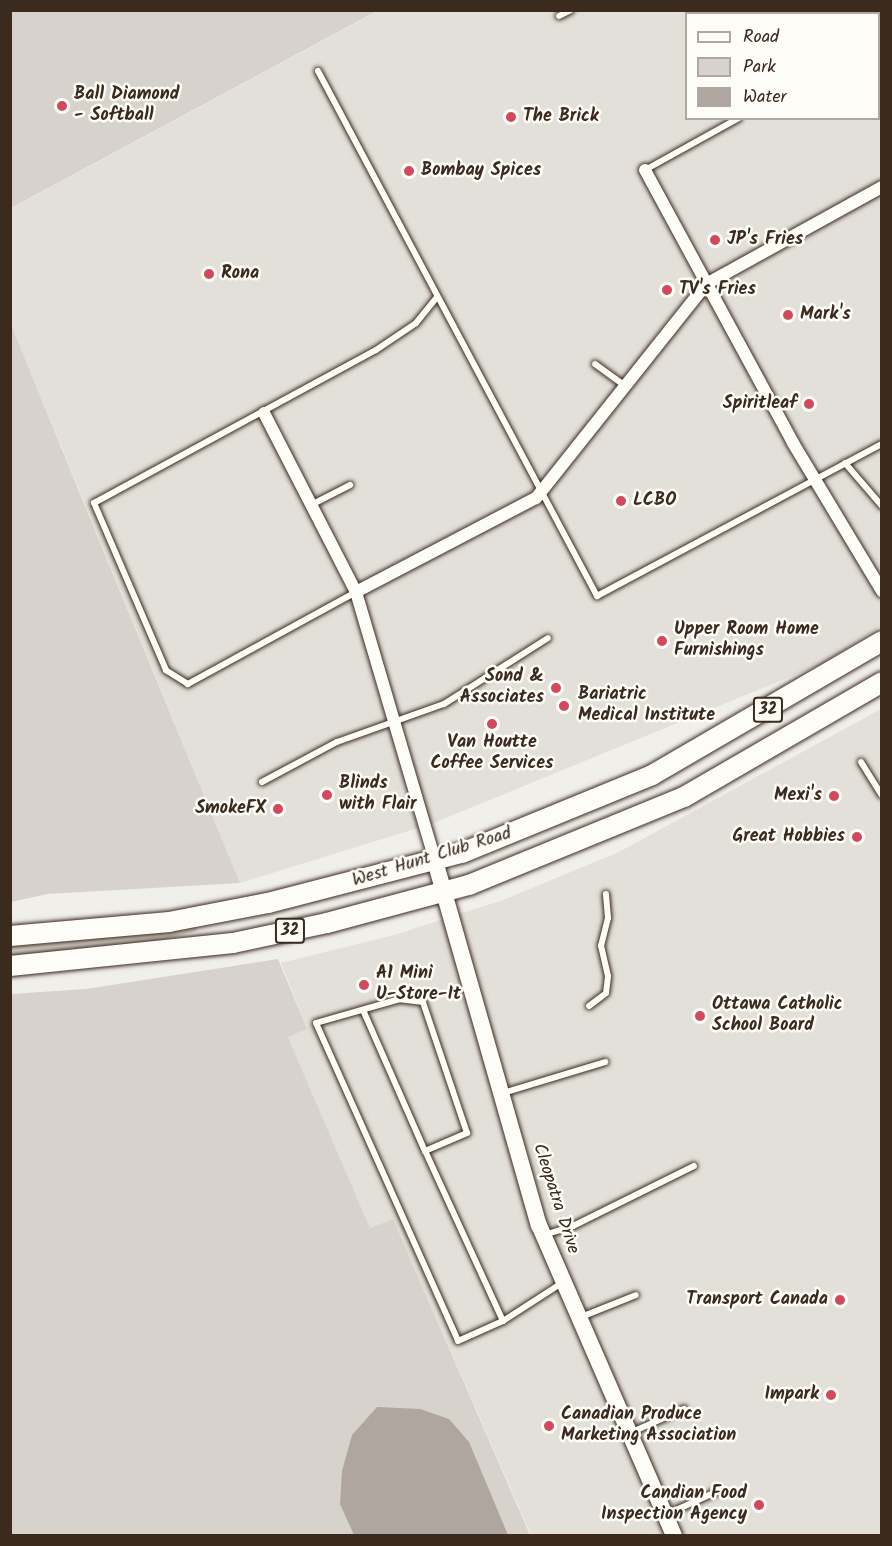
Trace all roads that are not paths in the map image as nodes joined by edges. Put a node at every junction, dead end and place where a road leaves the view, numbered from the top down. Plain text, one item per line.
1 (571, 10) edge
2 (559, 16) dead end
3 (318, 71) dead end
4 (735, 120) edge
5 (645, 170) joint
6 (882, 187) edge
7 (706, 284) junction
8 (437, 297) junction
9 (595, 364) dead end
10 (625, 387) junction
11 (264, 413) junction
12 (882, 444) edge
13 (845, 463) junction
14 (814, 479) junction
15 (350, 484) dead end
16 (543, 489) junction
17 (311, 505) junction
18 (882, 506) edge
19 (882, 591) edge
20 (356, 592) junction
21 (548, 638) dead end
22 (882, 641) edge
23 (882, 682) edge
24 (394, 721) junction
25 (861, 762) dead end
26 (262, 782) dead end
27 (882, 795) edge
28 (435, 861) junction
29 (444, 891) junction
30 (606, 894) dead end
31 (10, 936) edge
32 (10, 966) edge
33 (589, 1006) dead end
34 (363, 1010) junction
35 (605, 1062) dead end
36 (502, 1094) junction
37 (425, 1151) junction
38 (694, 1166) dead end
39 (543, 1236) junction
40 (562, 1283) junction
41 (636, 1295) dead end
42 (577, 1318) junction
43 (502, 1321) junction
44 (684, 1409) dead end
45 (628, 1434) junction
46 (720, 1490) dead end
47 (665, 1516) junction
48 (673, 1535) edge

1 - 2 lane
3 - 8 lane
4 - 5 lane
5 - 7 street
6 - 7 street
7 - 10 street
7 - 14 street
8 - 11 lane
8 - 16 lane
9 - 10 lane
10 - 16 street
11 - 17 street
11 - 20 lane
12 - 13 lane
13 - 14 lane
13 - 18 lane
14 - 16 lane
14 - 19 street
15 - 17 lane
16 - 20 street
17 - 20 street
20 - 24 street
21 - 24 lane
22 - 28 main road, West Hunt Club Road / 32
23 - 29 main road, West Hunt Club Road / 32
24 - 26 lane
24 - 28 street
25 - 27 lane
28 - 29 street, Cleopatra Drive
28 - 31 main road, West Hunt Club Road / 32
29 - 32 main road, West Hunt Club Road / 32
29 - 36 street, Cleopatra Drive
30 - 33 lane
34 - 37 lane
34 - 37 lane
34 - 43 lane
35 - 36 lane
36 - 39 street, Cleopatra Drive
37 - 43 lane
38 - 39 lane
39 - 40 street, Cleopatra Drive
40 - 42 street, Cleopatra Drive
40 - 43 lane
41 - 42 lane
42 - 45 street, Cleopatra Drive
44 - 45 lane
45 - 47 street, Cleopatra Drive
46 - 47 lane
47 - 48 street, Cleopatra Drive

